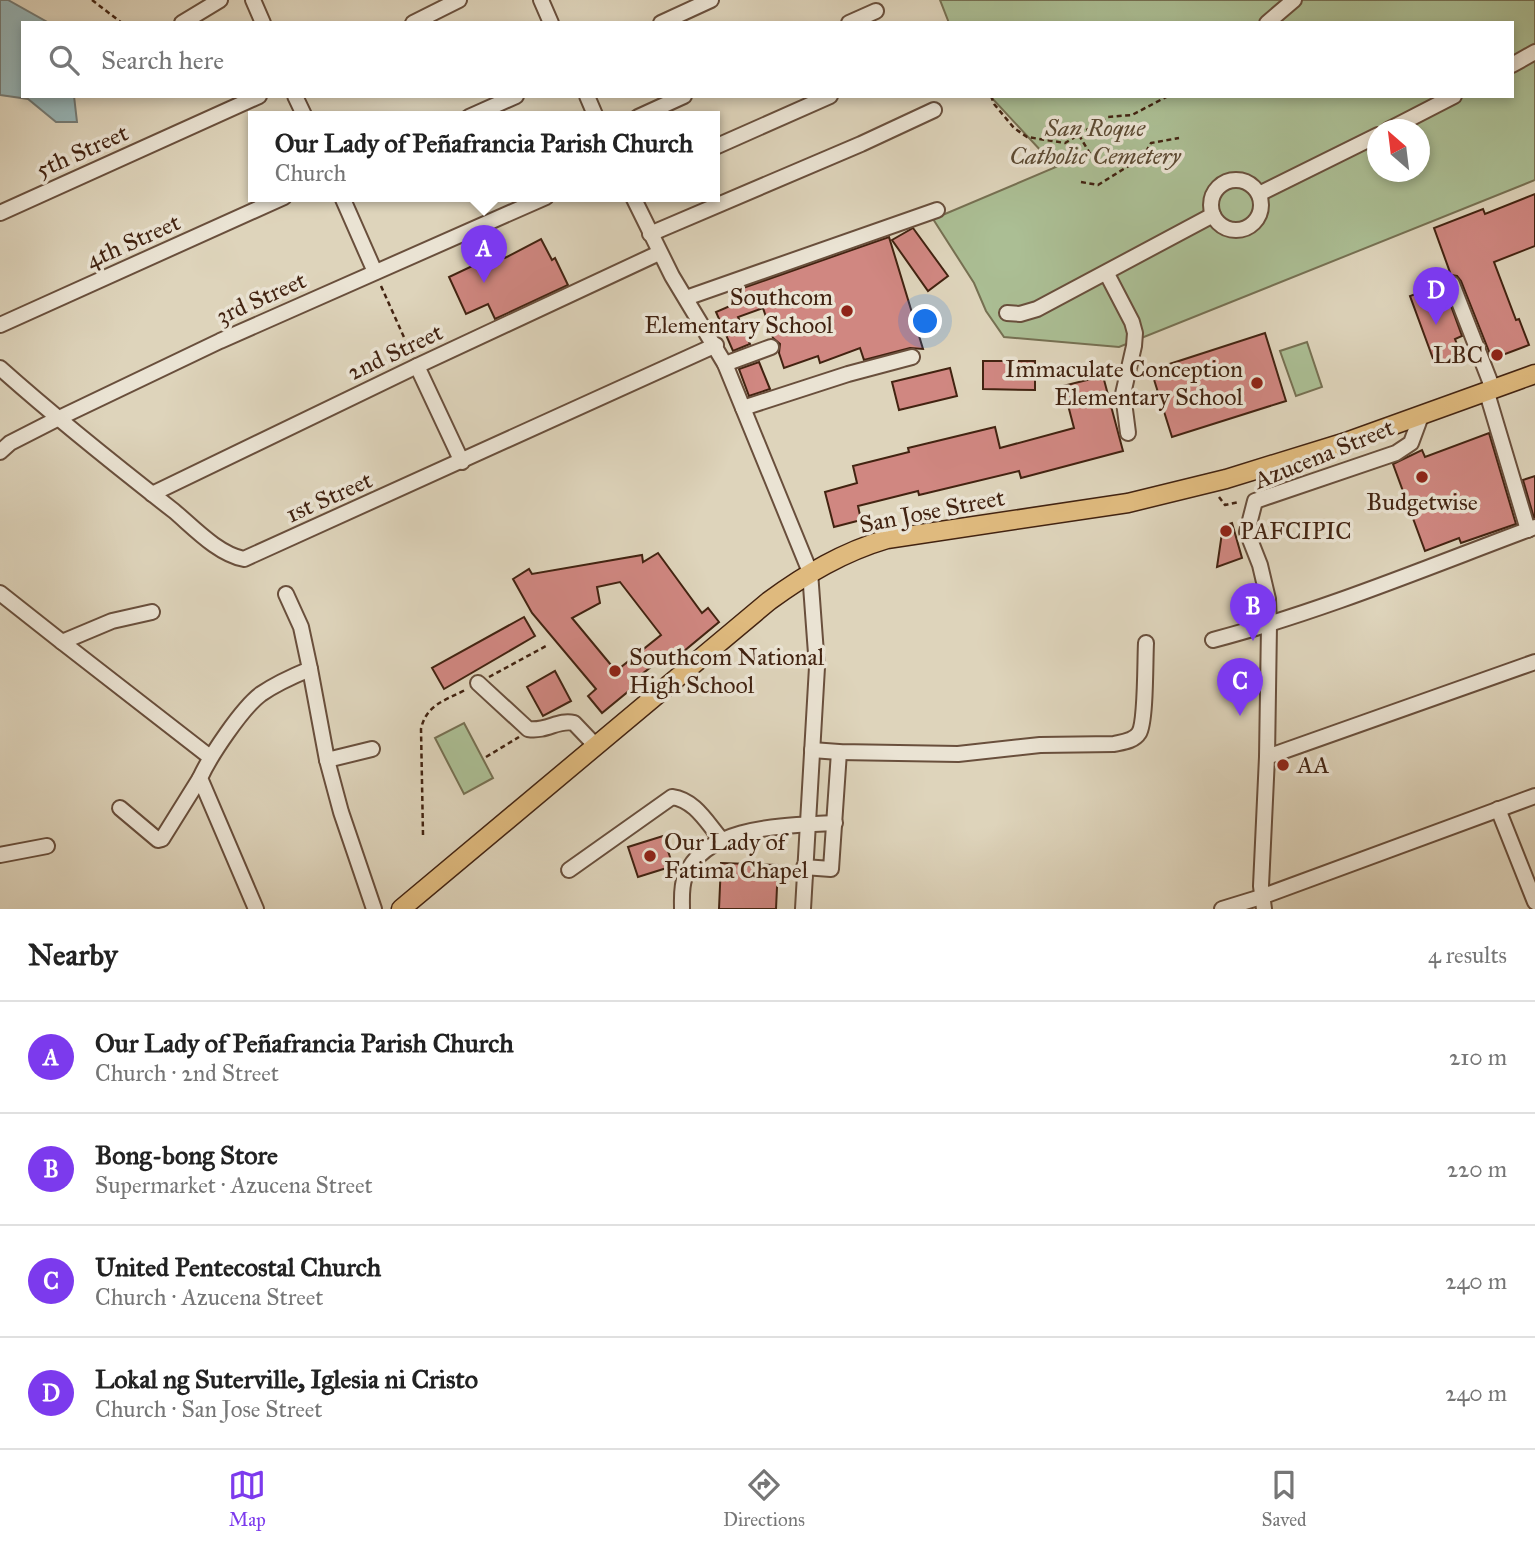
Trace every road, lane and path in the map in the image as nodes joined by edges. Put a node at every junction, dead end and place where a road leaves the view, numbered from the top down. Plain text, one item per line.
1 (92, 0) edge
2 (220, 0) edge
3 (253, 0) edge
4 (459, 0) edge
5 (541, 0) edge
6 (711, 0) edge
7 (1294, 0) edge
8 (876, 11) dead end
9 (119, 21) edge
10 (185, 21) edge
11 (262, 21) edge
12 (416, 21) edge
13 (550, 21) edge
14 (665, 21) edge
15 (854, 21) edge
16 (1269, 21) edge
17 (1535, 52) edge
18 (1514, 64) edge
19 (255, 98) edge
20 (512, 98) edge
21 (680, 98) edge
22 (825, 98) edge
23 (992, 98) edge
24 (1164, 98) edge
25 (1450, 98) edge
26 (934, 110) dead end
27 (482, 111) edge
28 (651, 111) edge
29 (1409, 119) edge
30 (1079, 135) junction
31 (1179, 138) dead end
32 (1367, 140) edge
33 (720, 145) edge
34 (1130, 165) junction
35 (1081, 182) dead end
36 (1259, 194) junction
37 (273, 202) edge
38 (344, 202) edge
39 (535, 202) edge
40 (635, 202) edge
41 (937, 210) dead end
42 (0, 213) edge
43 (1213, 215) junction
44 (650, 234) junction
45 (660, 253) junction
46 (375, 272) junction
47 (1107, 274) junction
48 (1452, 284) dead end
49 (686, 298) junction
50 (1007, 313) dead end
51 (0, 325) edge
52 (716, 345) junction
53 (771, 347) dead end
54 (912, 358) dead end
55 (725, 364) junction
56 (417, 366) junction
57 (0, 368) edge
58 (1535, 374) edge
59 (1490, 391) junction
60 (743, 408) junction
61 (1421, 416) junction
62 (57, 419) junction
63 (1128, 433) dead end
64 (0, 452) edge
65 (462, 462) junction
66 (152, 494) junction
67 (1532, 528) edge
68 (810, 572) junction
69 (0, 593) edge
70 (286, 594) dead end
71 (152, 612) dead end
72 (1269, 625) junction
73 (1213, 640) dead end
74 (62, 642) junction
75 (1146, 643) dead end
76 (546, 646) dead end
77 (1535, 662) edge
78 (310, 669) junction
79 (478, 683) junction
80 (528, 729) junction
81 (595, 745) junction
82 (372, 749) dead end
83 (812, 750) junction
84 (839, 752) junction
85 (210, 757) junction
86 (486, 757) dead end
87 (1267, 757) junction
88 (327, 760) junction
89 (200, 778) junction
90 (1535, 796) edge
91 (120, 808) dead end
92 (1498, 808) junction
93 (835, 822) junction
94 (807, 825) junction
95 (423, 835) dead end
96 (721, 839) junction
97 (47, 846) dead end
98 (0, 855) edge
99 (804, 867) junction
100 (569, 870) dead end
101 (1535, 902) edge
102 (1263, 903) edge
103 (256, 909) edge
104 (374, 909) edge
105 (401, 909) edge
106 (682, 909) edge
107 (803, 909) edge
108 (1222, 909) edge

1 - 9 path
2 - 10 street
3 - 11 street
4 - 12 street
5 - 13 street
6 - 14 street
7 - 16 street
8 - 15 street
17 - 18 street
19 - 42 street, 5th Street
20 - 27 street
21 - 28 street
22 - 33 street
23 - 30 path
24 - 30 path
25 - 29 street
26 - 44 street
30 - 34 path
31 - 34 path
32 - 36 street
34 - 35 path
36 - 43 street
36 - 43 street
37 - 51 street, 4th Street
38 - 46 street
39 - 46 street, 3rd Street
40 - 44 street
41 - 49 street
43 - 47 street
44 - 45 street
45 - 49 street
45 - 56 street, 2nd Street
46 - 56 path
46 - 62 street, 3rd Street
47 - 50 street
47 - 63 street
48 - 59 street
49 - 52 street
52 - 55 street
52 - 65 street, 1st Street
53 - 55 street
54 - 60 street
55 - 60 street
56 - 65 street
56 - 66 street, 2nd Street
57 - 62 street, 1st Street
58 - 59 main road, San Jose Street
59 - 61 main road, San Jose Street
59 - 67 street
60 - 68 street
61 - 68 main road, San Jose Street
61 - 72 street, Azucena Street
62 - 64 street, 3rd Street
62 - 66 street, 1st Street
65 - 66 street, 1st Street
67 - 72 street
68 - 81 main road, San Jose Street
68 - 83 street
69 - 74 street
70 - 78 street
71 - 74 street
72 - 73 street
72 - 87 street, Azucena Street
74 - 85 street
75 - 84 street
76 - 79 path
77 - 87 street
78 - 85 street
78 - 88 street
79 - 80 street
79 - 95 path
80 - 81 street
80 - 86 path
81 - 105 main road, San Jose Street
82 - 88 street
83 - 84 street
83 - 94 street
84 - 93 street
85 - 89 street
87 - 102 street, Azucena Street
88 - 104 street
89 - 91 street
89 - 103 street
90 - 92 street
92 - 101 street
92 - 102 street
93 - 94 street
93 - 99 street
94 - 96 street
94 - 99 street
96 - 100 street
96 - 106 street
97 - 98 street
99 - 107 street
102 - 108 street

